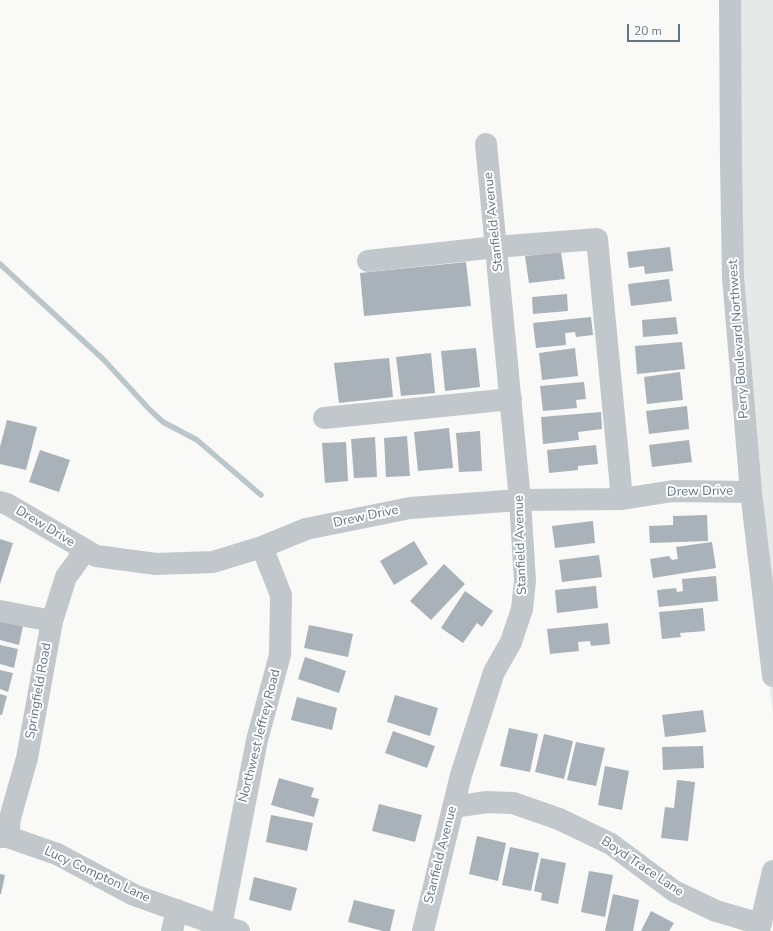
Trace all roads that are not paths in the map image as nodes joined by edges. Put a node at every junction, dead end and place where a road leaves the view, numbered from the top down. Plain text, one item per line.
1 (730, 0) edge
2 (486, 144) dead end
3 (496, 247) junction
4 (368, 261) dead end
5 (511, 399) junction
6 (324, 418) dead end
7 (751, 492) junction
8 (622, 499) junction
9 (520, 500) junction
10 (0, 502) edge
11 (262, 547) junction
12 (85, 551) junction
13 (0, 611) edge
14 (52, 621) junction
15 (773, 676) edge
16 (453, 807) junction
17 (4, 837) edge
18 (773, 871) edge
19 (174, 921) edge
20 (760, 927) edge
21 (230, 929) edge
22 (423, 931) edge

1 - 7 street, Perry Boulevard Northwest
2 - 3 street, Stanfield Avenue
3 - 4 street
3 - 5 street, Stanfield Avenue
3 - 8 street
5 - 6 street
5 - 9 street, Stanfield Avenue
7 - 8 street, Drew Drive
7 - 15 street, Perry Boulevard Northwest
8 - 9 street, Drew Drive
9 - 11 street, Drew Drive
9 - 16 street, Stanfield Avenue
10 - 12 street, Drew Drive
11 - 12 street, Drew Drive
11 - 21 street, Northwest Jeffrey Road
12 - 14 street, Springfield Road
13 - 14 street
14 - 17 street, Springfield Road
16 - 20 street, Boyd Trace Lane
16 - 22 street, Stanfield Avenue
17 - 19 street, Lucy Compton Lane
18 - 20 street
19 - 21 street, Lucy Compton Lane

